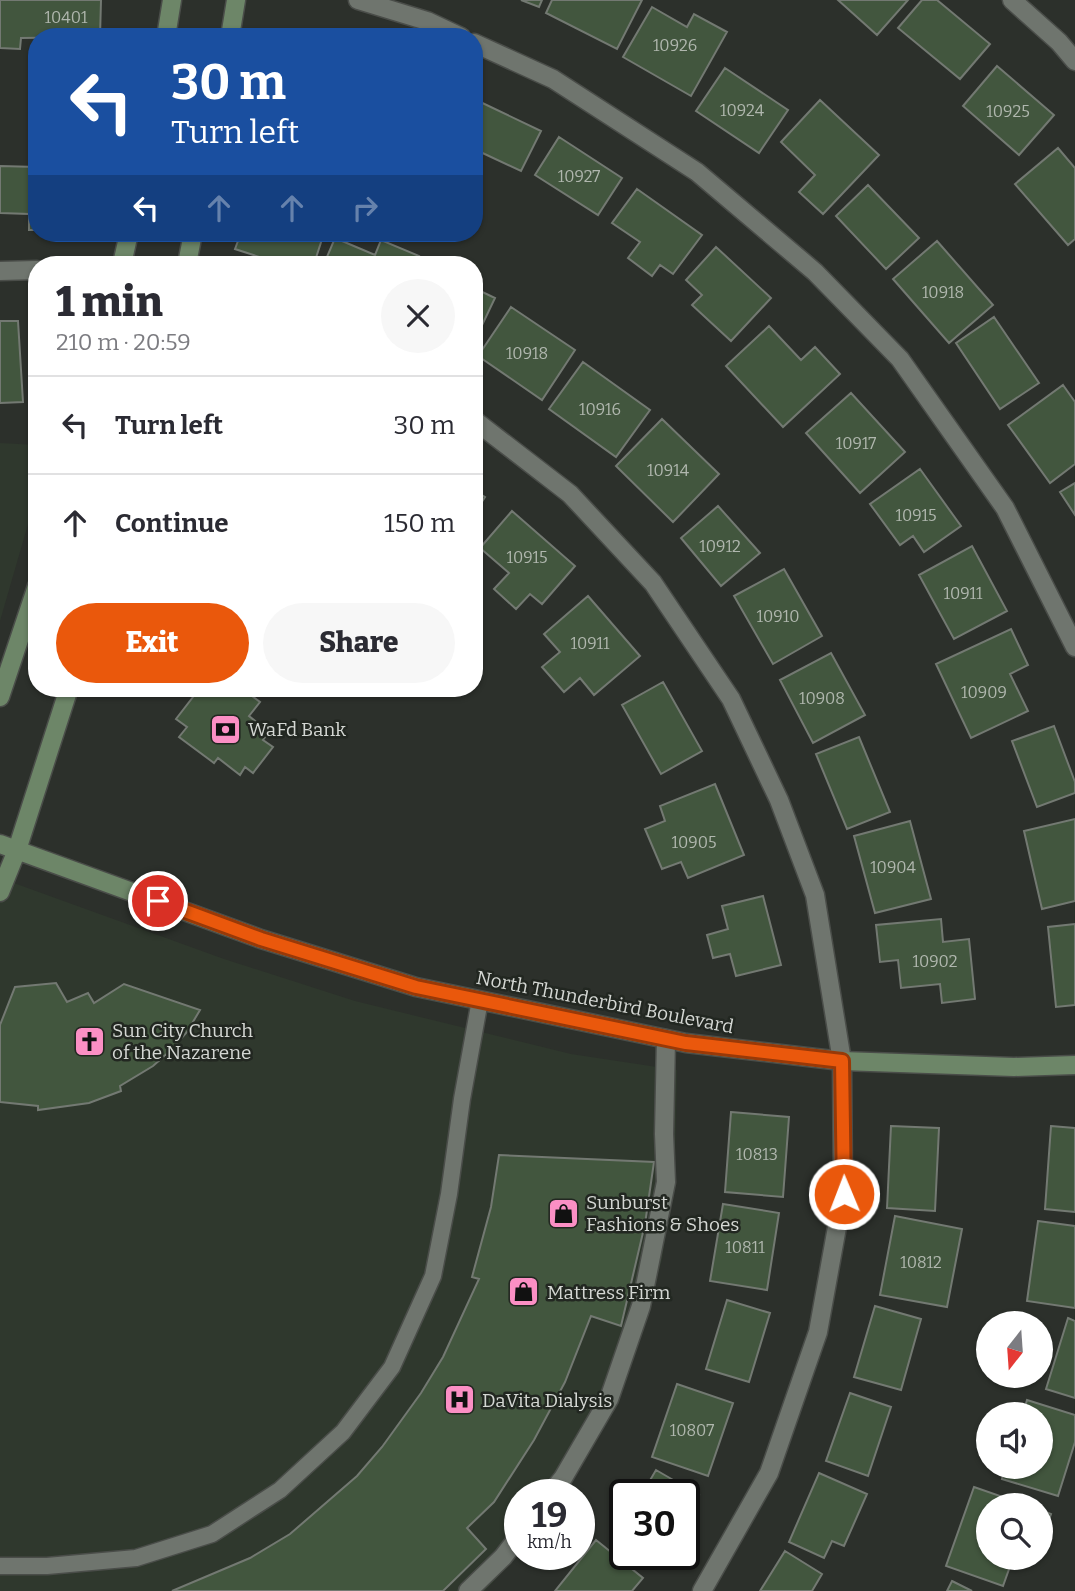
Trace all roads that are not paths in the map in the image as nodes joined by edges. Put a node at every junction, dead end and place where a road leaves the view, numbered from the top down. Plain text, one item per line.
1 (172, 0) edge
2 (236, 0) edge
3 (358, 0) edge
4 (1012, 0) edge
5 (167, 28) edge
6 (231, 28) edge
7 (441, 28) edge
8 (483, 47) edge
9 (1075, 61) edge
10 (28, 270) edge
11 (0, 271) edge
12 (483, 427) edge
13 (28, 613) edge
14 (1075, 647) edge
15 (0, 697) edge
16 (66, 697) edge
17 (8, 847) edge
18 (0, 892) edge
19 (480, 1000) junction
20 (666, 1039) junction
21 (842, 1061) junction
22 (1075, 1065) edge
23 (562, 1479) edge
24 (504, 1556) edge
25 (0, 1566) edge
26 (468, 1591) edge
27 (702, 1591) edge

1 - 5 street
2 - 6 street
3 - 7 street
4 - 9 street
8 - 14 street
10 - 11 street
12 - 21 street
13 - 15 street
16 - 17 street
17 - 18 street
17 - 19 street, North Thunderbird Boulevard
19 - 20 street, North Thunderbird Boulevard
19 - 25 lane
20 - 21 street, North Thunderbird Boulevard
20 - 23 street
21 - 22 street, North Thunderbird Boulevard
21 - 27 street
24 - 26 street

